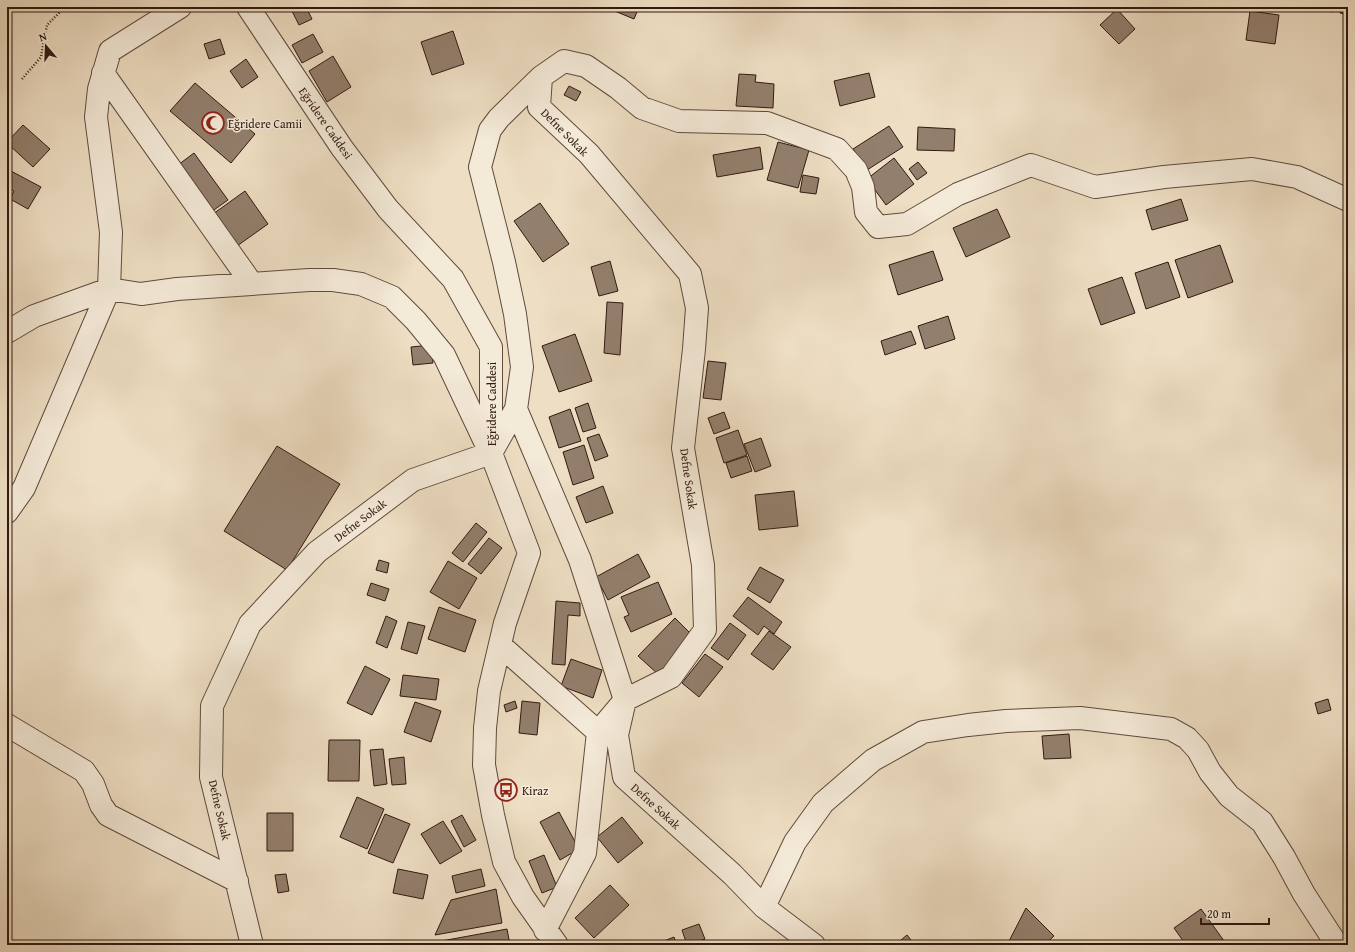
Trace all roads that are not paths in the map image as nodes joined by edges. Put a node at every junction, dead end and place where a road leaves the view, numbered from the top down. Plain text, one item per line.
1 (180, 7) edge
2 (248, 7) edge
3 (103, 73) junction
4 (541, 77) junction
5 (1348, 200) edge
6 (252, 284) junction
7 (109, 289) junction
8 (7, 332) edge
9 (516, 409) junction
10 (491, 453) junction
11 (7, 512) edge
12 (500, 646) junction
13 (624, 700) junction
14 (7, 725) edge
15 (598, 732) junction
16 (237, 880) junction
17 (764, 907) junction
18 (551, 938) edge
19 (252, 945) edge
20 (814, 945) edge
21 (1337, 945) edge

1 - 3 street
2 - 10 street, Eğridere Caddesi
3 - 6 street
3 - 7 street
4 - 5 street
4 - 9 street
4 - 13 street, Defne Sokak
6 - 7 street
6 - 10 street
7 - 8 street
7 - 11 street
9 - 10 street
9 - 13 street
10 - 12 street, Eğridere Caddesi
10 - 16 street, Defne Sokak
12 - 15 street
12 - 18 street, Eğridere Caddesi
13 - 15 street
13 - 17 street, Defne Sokak
14 - 16 street
15 - 18 street
16 - 19 street, Defne Sokak
17 - 20 street, Defne Sokak
17 - 21 street

